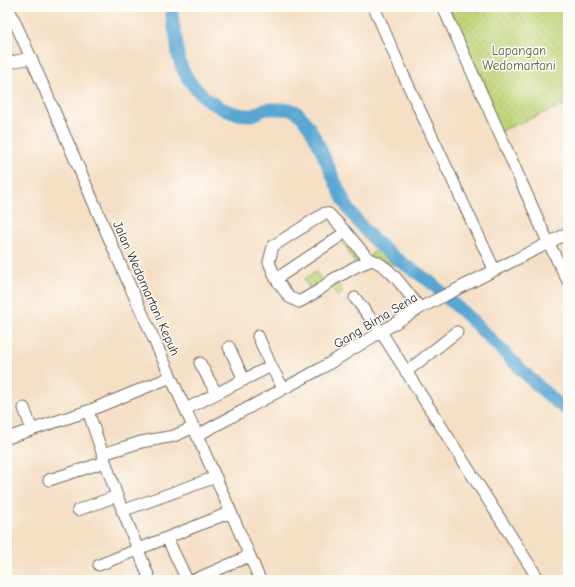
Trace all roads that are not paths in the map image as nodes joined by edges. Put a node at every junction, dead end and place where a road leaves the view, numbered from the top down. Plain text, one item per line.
1 (374, 7) edge
2 (445, 7) edge
3 (8, 10) edge
4 (32, 58) junction
5 (7, 63) edge
6 (346, 232) junction
7 (568, 233) edge
8 (548, 242) junction
9 (369, 260) junction
10 (494, 269) junction
11 (276, 279) junction
12 (568, 281) edge
13 (355, 298) dead end
14 (420, 308) junction
15 (381, 332) junction
16 (456, 332) dead end
17 (258, 336) dead end
18 (229, 347) dead end
19 (200, 363) dead end
20 (271, 366) junction
21 (406, 372) junction
22 (171, 377) junction
23 (244, 380) junction
24 (283, 388) junction
25 (216, 393) junction
26 (24, 408) dead end
27 (186, 409) junction
28 (88, 411) junction
29 (32, 430) junction
30 (196, 431) junction
31 (7, 438) edge
32 (104, 458) junction
33 (216, 477) junction
34 (49, 480) dead end
35 (117, 496) junction
36 (78, 510) dead end
37 (122, 511) junction
38 (231, 512) junction
39 (167, 538) junction
40 (137, 550) junction
41 (249, 556) junction
42 (99, 565) dead end
43 (150, 580) edge
44 (187, 580) edge
45 (194, 580) edge
46 (260, 580) edge
47 (539, 580) edge

1 - 10 street
2 - 8 street
3 - 4 street, Jalan Wedomartani Kepuh
4 - 5 street
4 - 22 street, Jalan Wedomartani Kepuh
6 - 9 street
6 - 11 street
6 - 11 street
7 - 8 street, Gang Bima Sena
8 - 10 street, Gang Bima Sena
8 - 12 street
9 - 11 street
9 - 14 street
10 - 14 street, Gang Bima Sena
13 - 15 street
14 - 15 street, Gang Bima Sena
15 - 21 street
15 - 24 street, Gang Bima Sena
16 - 21 street
17 - 20 street
18 - 23 street
19 - 25 street
20 - 23 street
20 - 24 street
21 - 47 street
22 - 27 street, Jalan Wedomartani Kepuh
22 - 28 street
23 - 25 street
24 - 30 street, Gang Bima Sena
25 - 27 street
26 - 29 street
27 - 30 street, Jalan Wedomartani Kepuh
28 - 29 street
28 - 32 street
29 - 31 street
30 - 32 street, Gang Bima Sena
30 - 33 street, Jalan Wedomartani Kepuh
32 - 34 street, Gang Bima Sena
32 - 35 street
33 - 37 street
33 - 38 street, Jalan Wedomartani Kepuh
35 - 36 street
35 - 37 street
37 - 40 street
38 - 39 street
38 - 41 street, Jalan Wedomartani Kepuh
39 - 40 street
39 - 44 street
40 - 42 street
40 - 43 street
41 - 45 street
41 - 46 street, Jalan Wedomartani Kepuh

